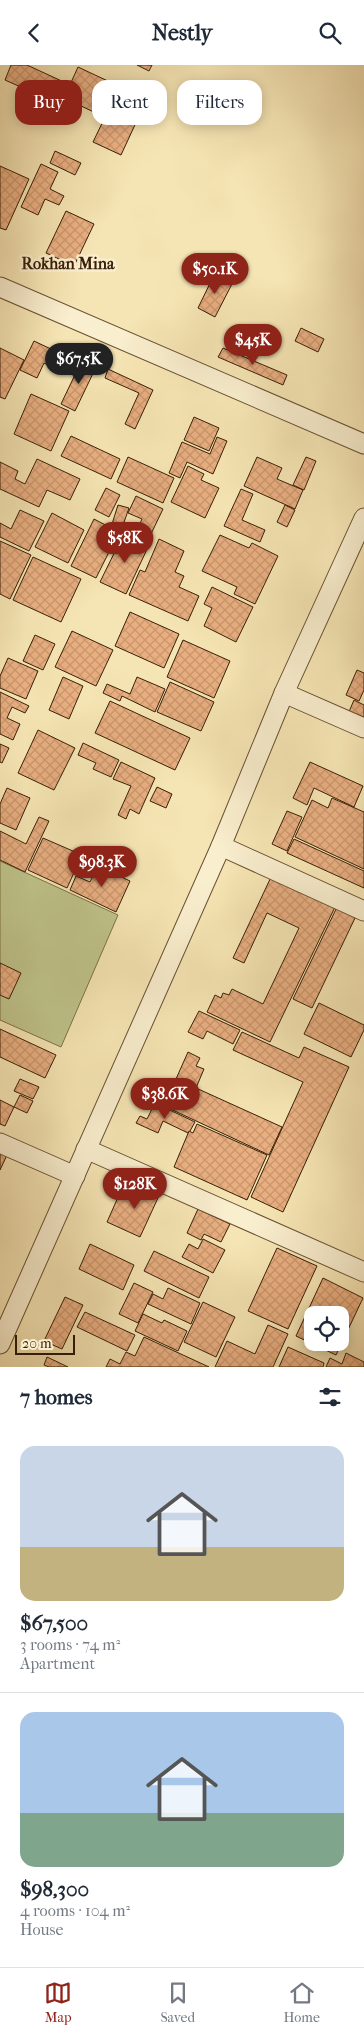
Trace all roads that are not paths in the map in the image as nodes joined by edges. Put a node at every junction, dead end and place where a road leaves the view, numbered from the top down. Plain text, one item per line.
1 (0, 287) edge
2 (364, 444) edge
3 (364, 518) edge
4 (284, 693) junction
5 (364, 728) edge
6 (220, 846) junction
7 (364, 911) edge
8 (0, 1143) edge
9 (86, 1149) junction
10 (75, 1176) junction
11 (364, 1272) edge
12 (0, 1344) edge

1 - 2 street
3 - 4 street
4 - 5 street
4 - 6 street
6 - 7 street
6 - 9 street
8 - 10 street
9 - 10 street
9 - 11 street
10 - 12 street

